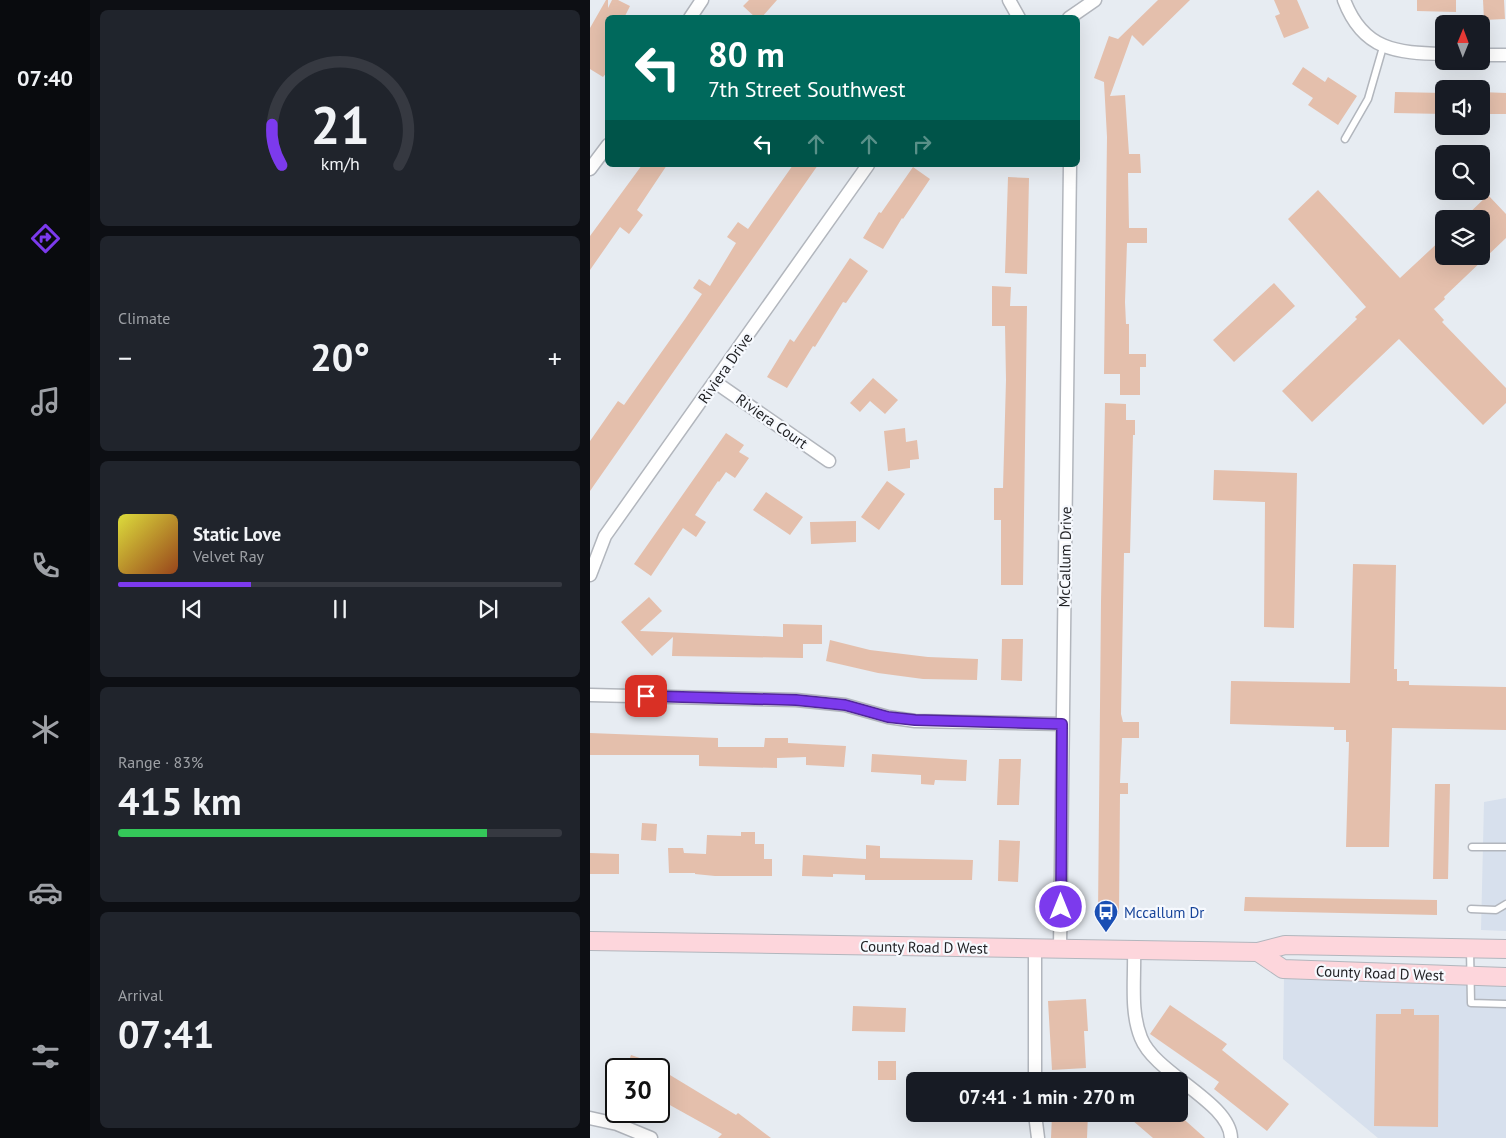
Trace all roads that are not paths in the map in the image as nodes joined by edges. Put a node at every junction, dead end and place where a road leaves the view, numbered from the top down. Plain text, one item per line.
1 (702, 0) edge
2 (1009, 0) edge
3 (1095, 0) edge
4 (1347, 6) edge
5 (692, 15) edge
6 (1017, 15) edge
7 (1073, 15) edge
8 (1383, 47) junction
9 (1435, 54) edge
10 (1490, 55) edge
11 (1506, 55) edge
12 (1345, 139) dead end
13 (605, 149) edge
14 (867, 167) edge
15 (1070, 167) edge
16 (590, 169) edge
17 (716, 382) junction
18 (829, 461) dead end
19 (590, 575) edge
20 (590, 695) edge
21 (1062, 724) junction
22 (1472, 847) dead end
23 (1506, 847) edge
24 (1506, 904) edge
25 (1471, 909) dead end
26 (590, 941) edge
27 (1035, 948) junction
28 (1060, 948) junction
29 (1470, 949) junction
30 (1506, 949) edge
31 (1134, 950) junction
32 (1258, 952) junction
33 (1471, 977) junction
34 (1506, 977) edge
35 (1506, 1004) edge
36 (1035, 1072) edge
37 (590, 1118) edge
38 (1036, 1122) edge
39 (651, 1138) edge
40 (1038, 1138) edge
41 (1231, 1138) edge

1 - 5 street
2 - 6 street
3 - 7 street
4 - 8 street
8 - 9 street
8 - 12 lane
10 - 11 street
13 - 16 street
14 - 17 street, Riviera Drive
15 - 21 street, McCallum Drive
17 - 18 street, Riviera Court
17 - 19 street, Riviera Drive
20 - 21 street
21 - 28 street, McCallum Drive
22 - 23 lane
24 - 25 lane
26 - 27 main road, County Road D West
27 - 28 main road, County Road D West
27 - 36 street
28 - 31 main road, County Road D West
29 - 30 main road, County Road D West
29 - 32 main road, County Road D West
29 - 33 lane
31 - 32 main road, County Road D West
31 - 41 street
32 - 33 main road, County Road D West
33 - 34 main road, County Road D West
33 - 35 lane
37 - 39 street
38 - 40 street

